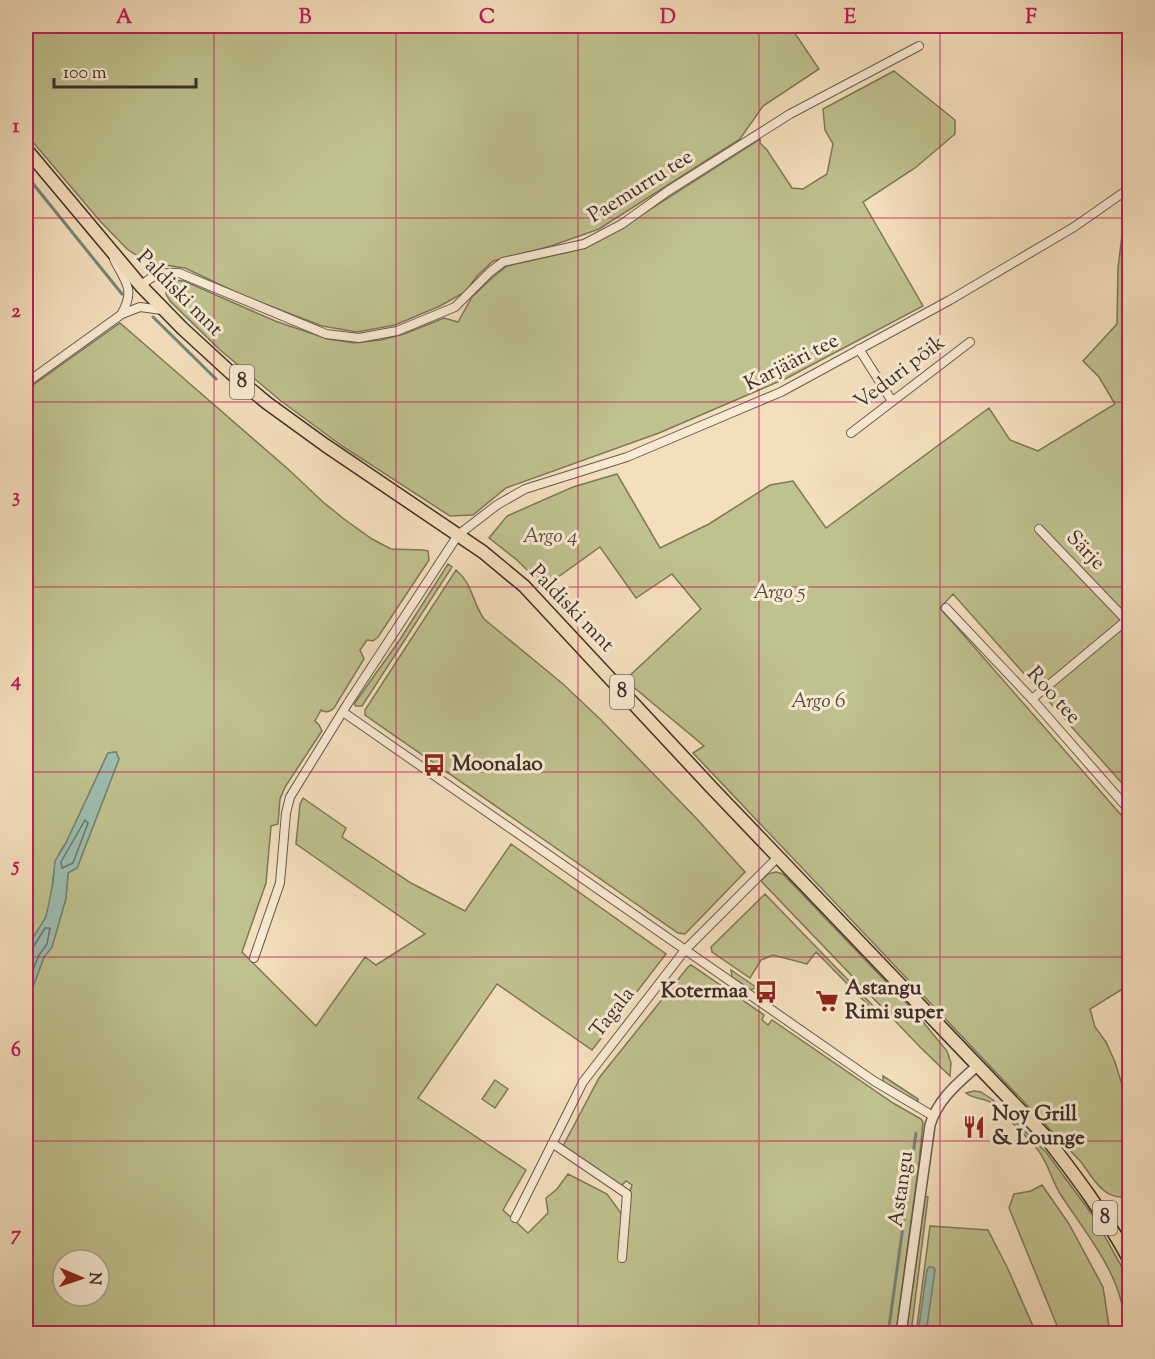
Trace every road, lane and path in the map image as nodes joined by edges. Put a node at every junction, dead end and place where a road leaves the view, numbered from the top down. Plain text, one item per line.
1 (919, 46) dead end
2 (26, 149) edge
3 (1127, 190) dead end
4 (110, 251) junction
5 (141, 286) junction
6 (166, 311) junction
7 (122, 314) junction
8 (970, 342) dead end
9 (859, 349) junction
10 (26, 383) edge
11 (892, 401) junction
12 (851, 433) dead end
13 (1039, 529) dead end
14 (458, 535) junction
15 (946, 608) dead end
16 (1128, 621) edge
17 (1032, 699) junction
18 (343, 712) junction
19 (1130, 811) edge
20 (778, 857) junction
21 (685, 950) junction
22 (254, 957) dead end
23 (976, 1066) junction
24 (933, 1116) junction
25 (552, 1143) junction
26 (515, 1218) dead end
27 (622, 1258) dead end
28 (1130, 1261) edge
29 (901, 1334) edge

1 - 5 street, Paemurru tee
2 - 4 main road, Paldiski mnt / 8
3 - 9 street, Karjääri tee
4 - 5 main road, Paldiski mnt / 8
4 - 7 street
5 - 6 main road, Paldiski mnt / 8
6 - 7 street
6 - 14 main road, Paldiski mnt / 8
7 - 10 street
8 - 11 street, Veduri põik
9 - 11 street
9 - 14 street, Karjääri tee
11 - 12 street, Veduri põik
13 - 16 street, Särje
14 - 18 street
14 - 20 main road, Paldiski mnt / 8
15 - 17 street, Roo tee
16 - 17 street
17 - 19 street, Roo tee
18 - 21 street
18 - 22 street
20 - 21 street, Tagala
20 - 23 main road, Paldiski mnt / 8
21 - 24 street
21 - 25 street, Tagala
23 - 24 street, Astangu
23 - 28 main road, Paldiski mnt / 8
24 - 29 street, Astangu
25 - 26 street, Tagala
25 - 27 street

